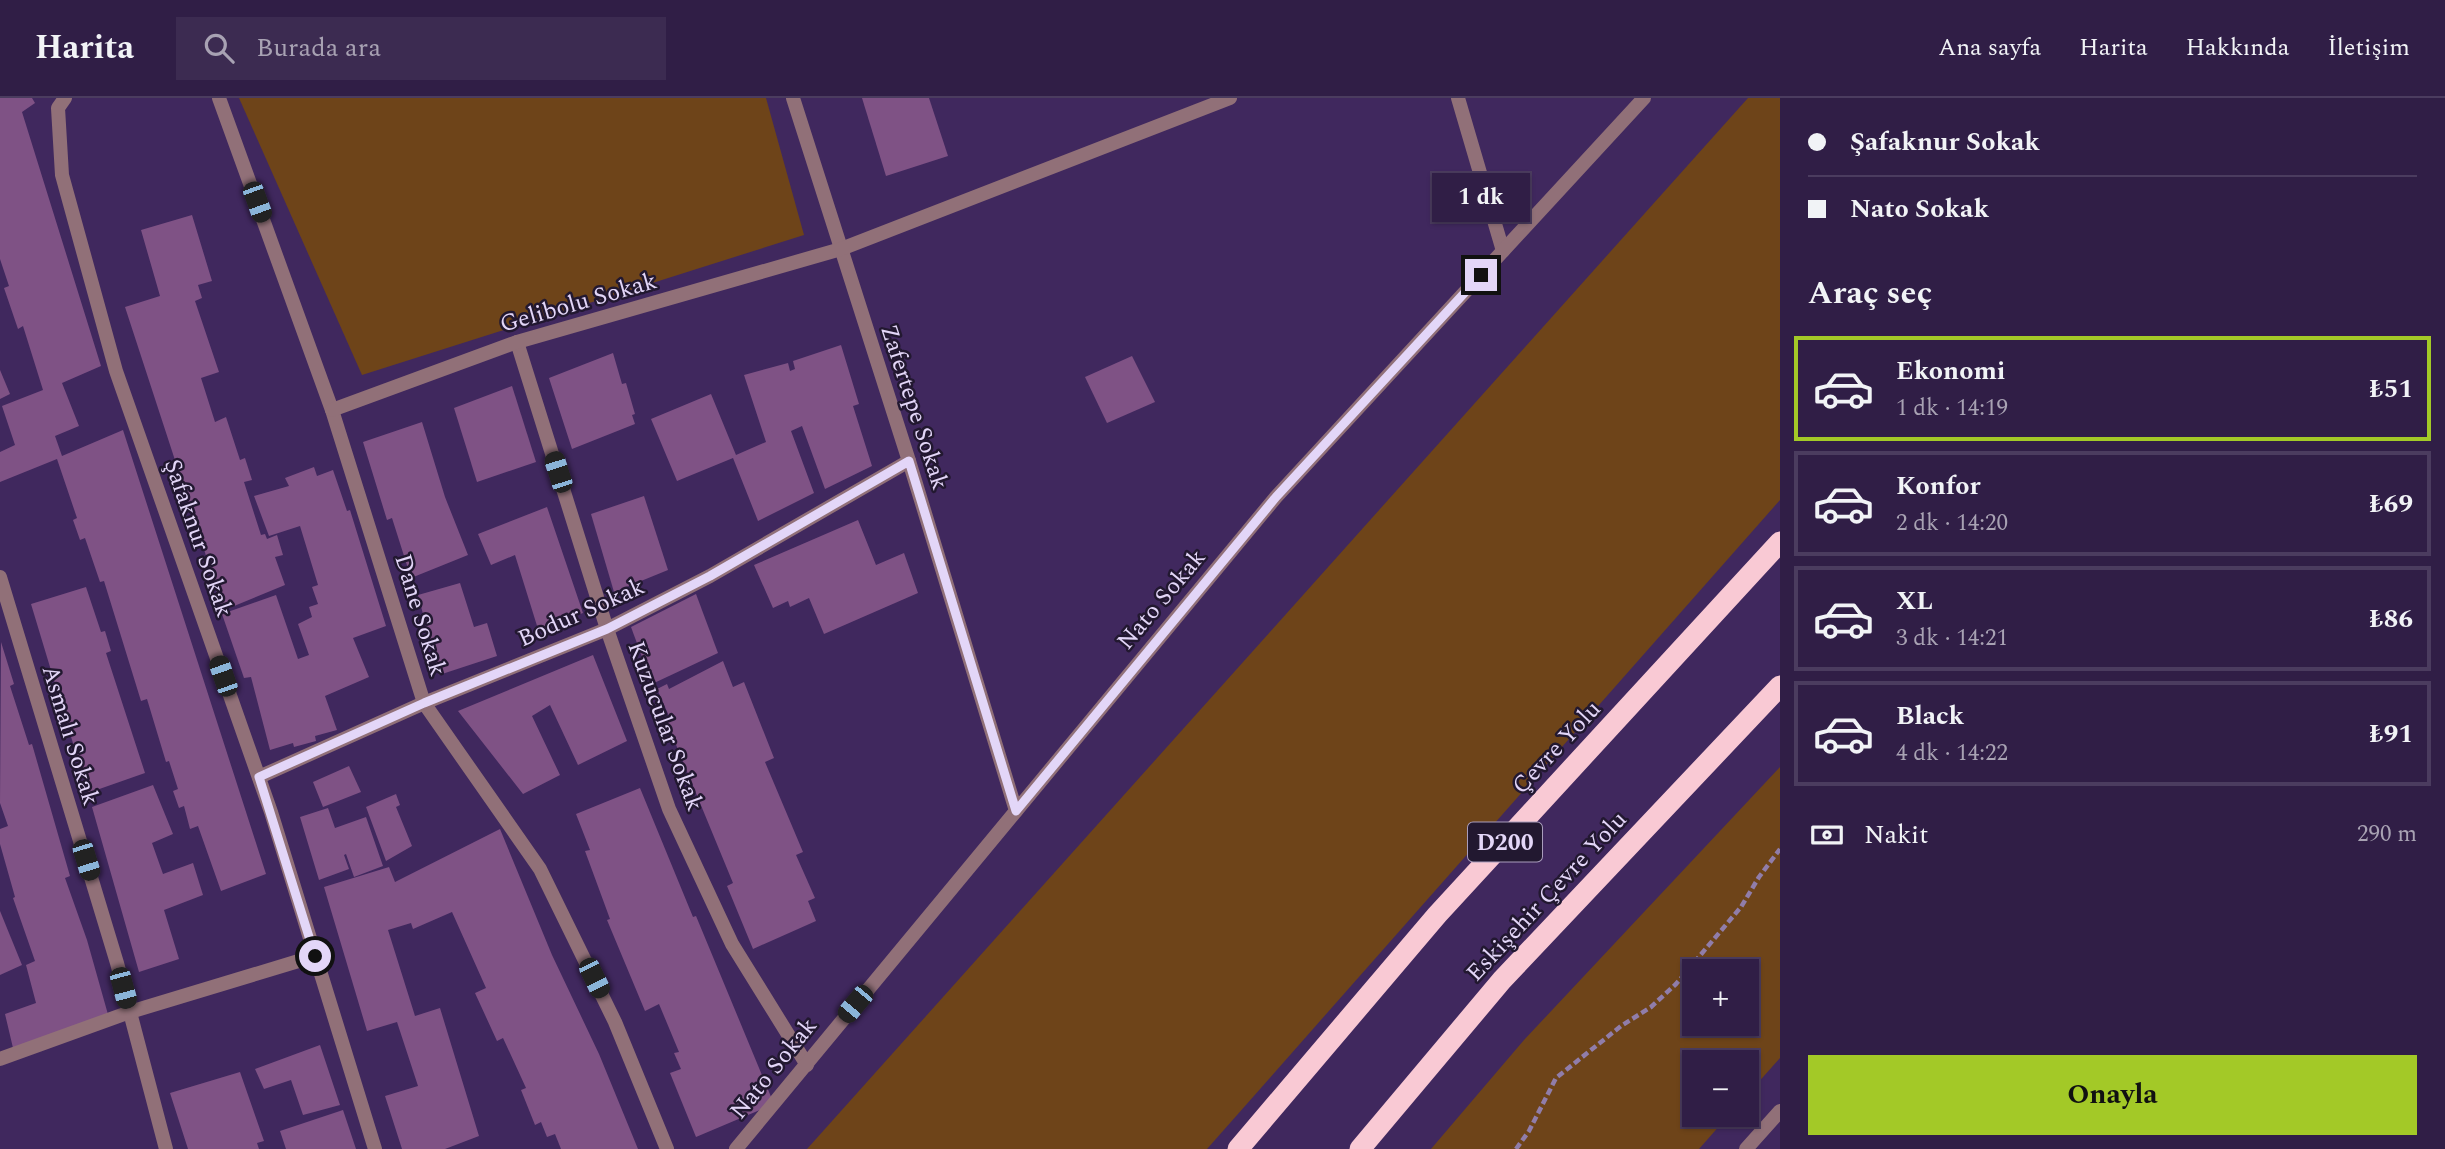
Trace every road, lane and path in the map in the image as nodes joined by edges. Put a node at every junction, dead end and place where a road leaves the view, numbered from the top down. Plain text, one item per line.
1 (65, 98) edge
2 (219, 98) edge
3 (793, 98) edge
4 (1230, 98) edge
5 (1458, 98) edge
6 (1644, 98) edge
7 (841, 249) junction
8 (1503, 251) junction
9 (517, 342) junction
10 (332, 410) junction
11 (909, 461) junction
12 (1780, 542) edge
13 (0, 577) edge
14 (607, 629) junction
15 (1780, 686) edge
16 (424, 703) junction
17 (259, 777) junction
18 (1016, 811) junction
19 (1780, 849) edge
20 (315, 956) junction
21 (130, 1012) junction
22 (0, 1059) edge
23 (807, 1065) junction
24 (1780, 1111) edge
25 (166, 1149) edge
26 (374, 1149) edge
27 (667, 1149) edge
28 (736, 1149) edge
29 (1238, 1149) edge
30 (1360, 1149) edge
31 (1516, 1149) edge
32 (1746, 1149) edge

1 - 17 street, Şafaknur Sokak
2 - 10 street, Dane Sokak
3 - 7 street, Zafertepe Sokak
4 - 7 street, Gelibolu Sokak
5 - 8 street
6 - 8 street, Nato Sokak
7 - 9 street, Gelibolu Sokak
7 - 11 street, Zafertepe Sokak
8 - 18 street, Nato Sokak
9 - 10 street, Gelibolu Sokak
9 - 14 street, Kuzucular Sokak
10 - 16 street, Dane Sokak
11 - 14 street, Bodur Sokak
11 - 18 street, Zafertepe Sokak
12 - 29 highway, Çevre Yolu / D200
13 - 21 street, Asmalı Sokak
14 - 16 street, Bodur Sokak
14 - 23 street, Kuzucular Sokak
15 - 30 highway, Eskişehir Çevre Yolu
16 - 17 street, Bodur Sokak
16 - 27 street, Dane Sokak
17 - 20 street, Şafaknur Sokak
18 - 23 street, Nato Sokak
19 - 31 path
20 - 21 street
20 - 26 street, Şafaknur Sokak
21 - 22 street
21 - 25 street, Asmalı Sokak
23 - 28 street, Nato Sokak
24 - 32 street

